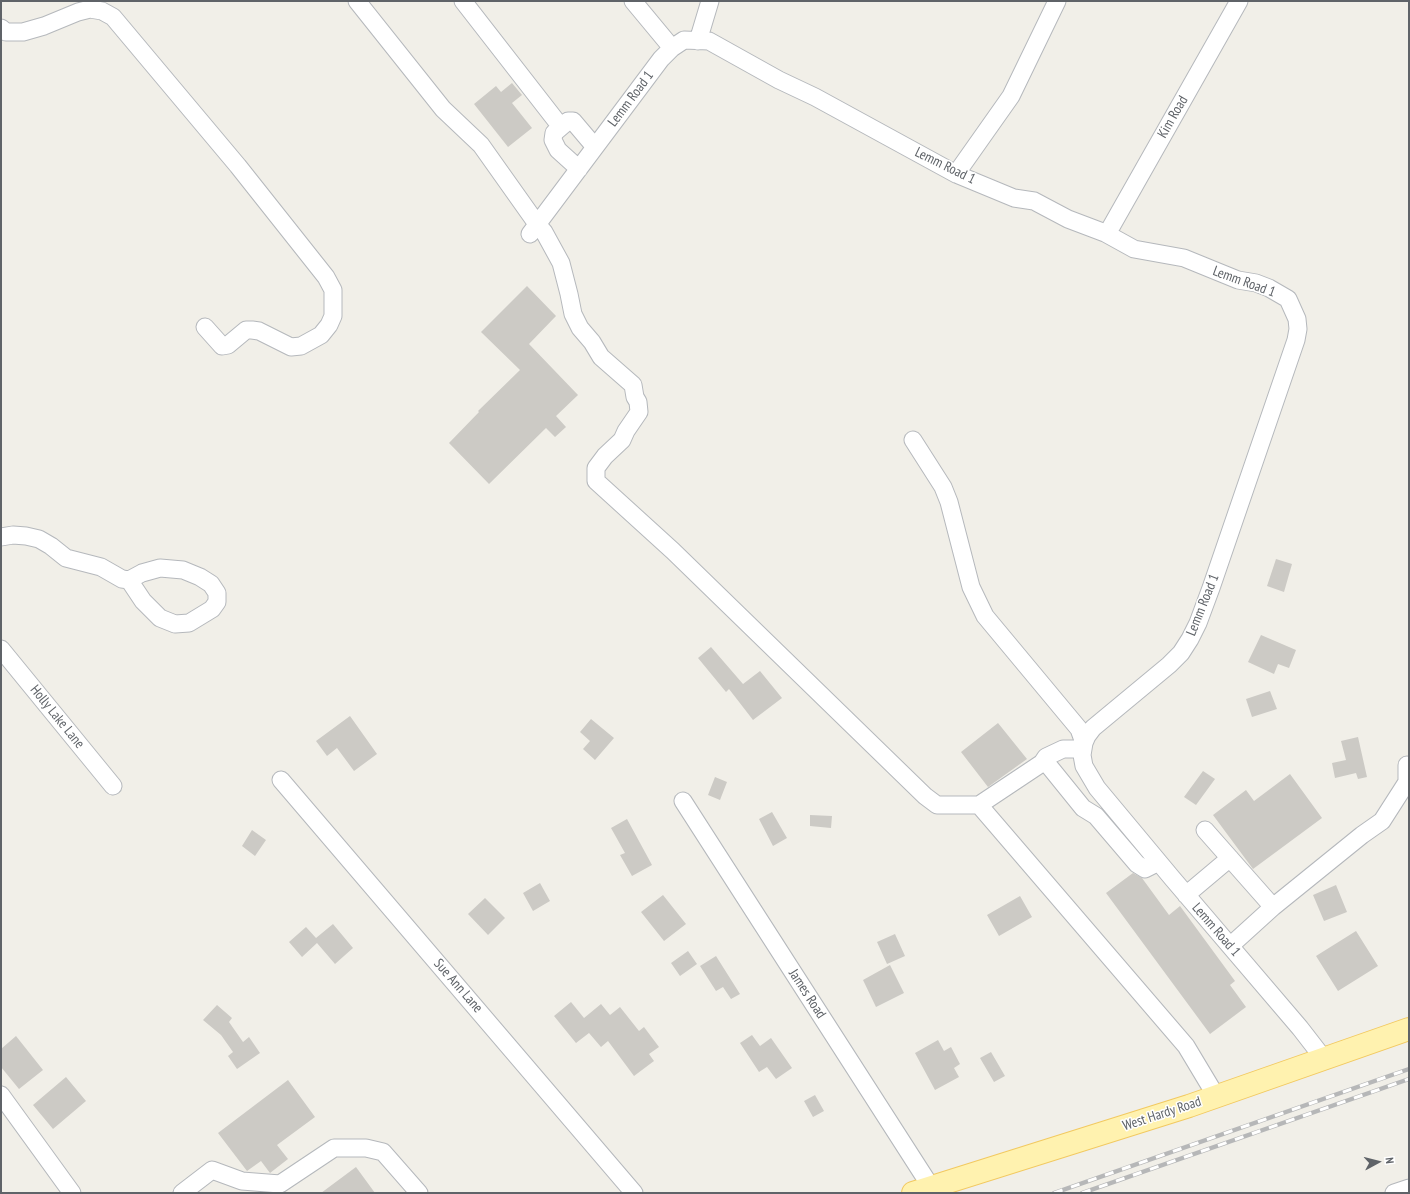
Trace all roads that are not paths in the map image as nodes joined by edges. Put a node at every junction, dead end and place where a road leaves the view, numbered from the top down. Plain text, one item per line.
1 (357, 1) edge
2 (463, 1) edge
3 (633, 1) edge
4 (710, 1) edge
5 (1057, 1) edge
6 (1240, 1) edge
7 (1, 28) edge
8 (698, 41) junction
9 (672, 48) junction
10 (561, 128) junction
11 (595, 147) junction
12 (579, 169) junction
13 (956, 174) junction
14 (534, 229) junction
15 (1107, 234) junction
16 (205, 328) dead end
17 (913, 440) dead end
18 (1, 537) edge
19 (129, 580) junction
20 (1, 649) edge
21 (1083, 746) junction
22 (1046, 757) junction
23 (1407, 765) dead end
24 (281, 780) dead end
25 (113, 786) dead end
26 (683, 801) dead end
27 (978, 805) junction
28 (1205, 830) dead end
29 (1230, 858) junction
30 (1156, 859) junction
31 (1186, 895) junction
32 (1273, 907) junction
33 (1230, 946) junction
34 (1409, 1029) edge
35 (1324, 1059) junction
36 (1, 1095) edge
37 (1216, 1096) junction
38 (1409, 1188) edge
39 (922, 1190) edge
40 (72, 1193) edge
41 (182, 1193) edge
42 (419, 1193) edge
43 (634, 1193) edge
44 (1394, 1193) edge

1 - 14 street
2 - 10 street
3 - 9 street
4 - 8 street
5 - 13 street
6 - 15 street, Kim Road
7 - 16 street
8 - 9 street, Lemm Road 1
8 - 13 street, Lemm Road 1
9 - 11 street, Lemm Road 1
10 - 11 street
10 - 12 street
11 - 12 street, Lemm Road 1
12 - 14 street, Lemm Road 1
13 - 15 street, Lemm Road 1
14 - 27 street
15 - 21 street, Lemm Road 1
17 - 21 street
18 - 19 street
19 - 19 street
20 - 25 street, Holly Lake Lane
21 - 22 street
21 - 30 street, Lemm Road 1
22 - 27 street
22 - 30 street
23 - 32 street
24 - 43 street, Sue Ann Lane
26 - 39 street, James Road
27 - 37 street
28 - 29 street
29 - 31 street
29 - 32 street
30 - 31 street, Lemm Road 1
31 - 33 street, Lemm Road 1
32 - 33 street
33 - 35 street, Lemm Road 1
34 - 35 main road, West Hardy Road
35 - 37 main road, West Hardy Road
36 - 40 street
37 - 39 main road, West Hardy Road
38 - 44 street
41 - 42 street

